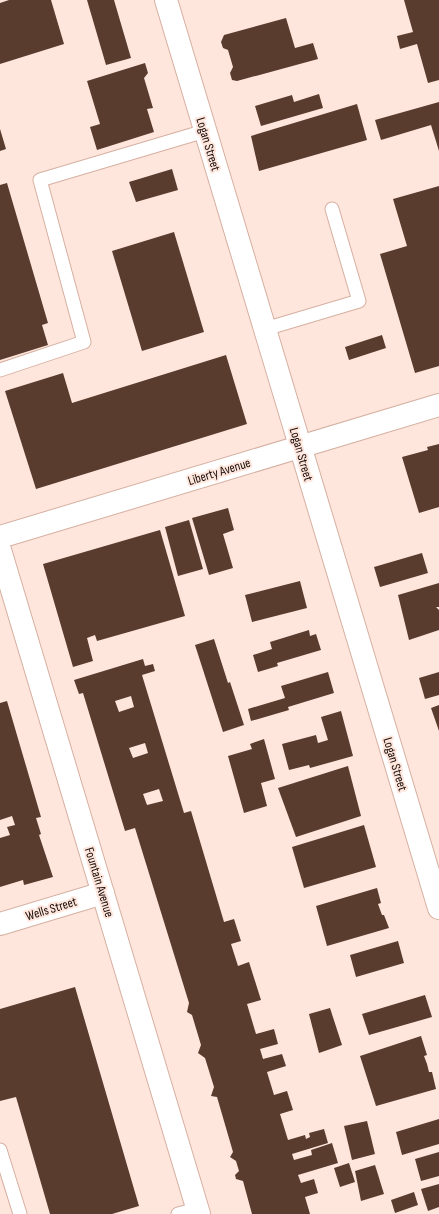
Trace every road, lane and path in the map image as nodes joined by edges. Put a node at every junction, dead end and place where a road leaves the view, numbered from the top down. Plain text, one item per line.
1 (166, 0) edge
2 (206, 131) junction
3 (332, 209) dead end
4 (265, 329) junction
5 (0, 370) edge
6 (439, 405) edge
7 (300, 447) junction
8 (0, 537) edge
9 (0, 550) edge
10 (103, 893) junction
11 (439, 908) edge
12 (0, 924) edge
13 (0, 1150) edge
14 (191, 1212) edge
15 (20, 1214) edge

1 - 2 street, Logan Street
2 - 4 street, Logan Street
2 - 5 lane
3 - 4 lane
4 - 7 street, Logan Street
6 - 7 street, Liberty Avenue
7 - 8 street, Liberty Avenue
7 - 11 street, Logan Street
9 - 10 street, Fountain Avenue
10 - 12 street, Wells Street
10 - 14 street, Fountain Avenue
13 - 15 lane

